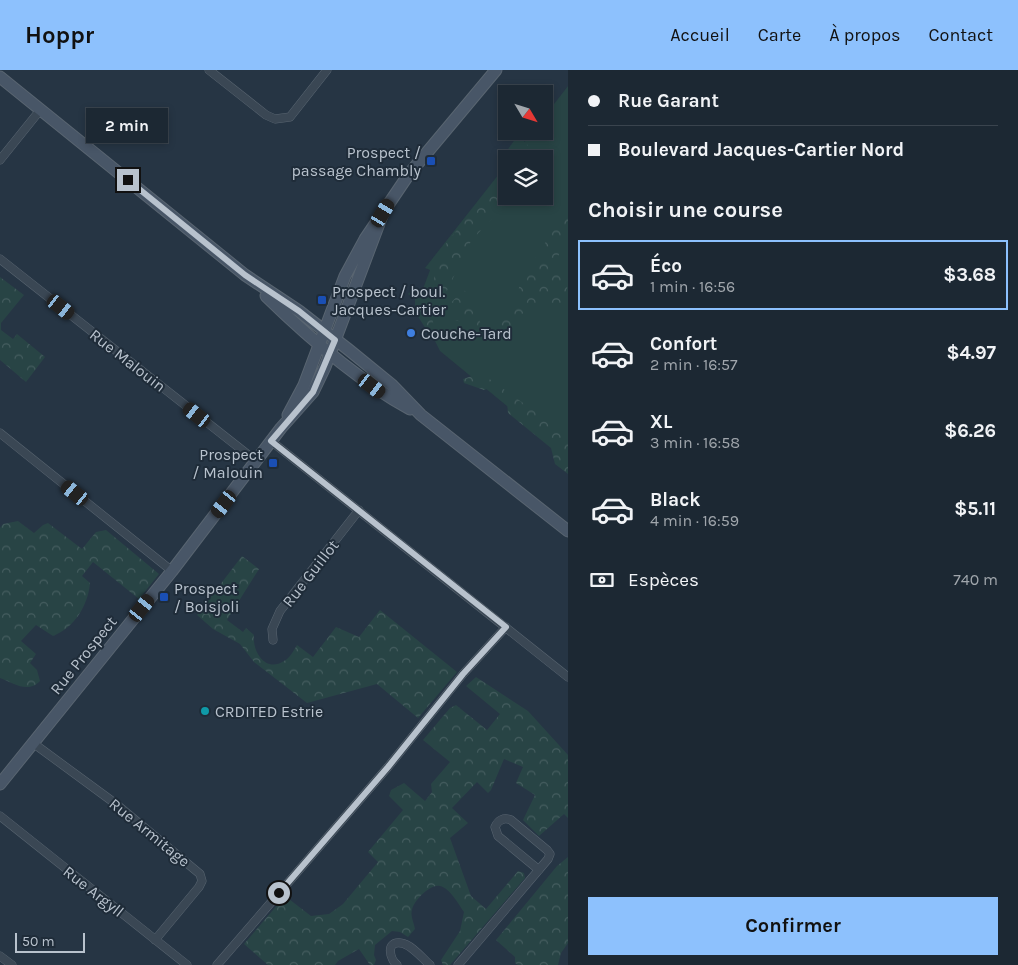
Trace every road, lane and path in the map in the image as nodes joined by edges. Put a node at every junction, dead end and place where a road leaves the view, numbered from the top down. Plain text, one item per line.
1 (209, 70) edge
2 (327, 70) edge
3 (496, 70) edge
4 (0, 77) edge
5 (41, 109) junction
6 (0, 160) edge
7 (383, 213) junction
8 (0, 259) edge
9 (245, 275) junction
10 (324, 331) junction
11 (335, 340) junction
12 (320, 344) junction
13 (330, 353) junction
14 (421, 415) junction
15 (281, 428) junction
16 (0, 433) edge
17 (271, 441) junction
18 (256, 462) junction
19 (359, 510) junction
20 (568, 531) edge
21 (172, 571) junction
22 (506, 627) junction
23 (272, 640) dead end
24 (568, 677) edge
25 (33, 743) junction
26 (0, 784) edge
27 (0, 816) edge
28 (539, 870) junction
29 (155, 940) junction
30 (0, 956) edge
31 (12, 965) edge
32 (187, 965) edge
33 (217, 965) edge
34 (397, 965) edge
35 (430, 965) edge
36 (458, 965) edge

1 - 2 street
3 - 7 street, Rue Prospect
4 - 5 street
5 - 6 street
5 - 9 street
7 - 10 street, Rue Prospect
7 - 11 street, Rue Prospect
8 - 18 street, Rue Malouin
9 - 10 street
9 - 12 street
10 - 11 street
10 - 12 street, Rue Prospect
11 - 13 street, Rue Prospect
11 - 14 street
12 - 13 street
12 - 15 street, Rue Prospect
13 - 14 street
13 - 15 street, Rue Prospect
14 - 20 street
15 - 17 street, Rue Prospect
16 - 21 street
17 - 18 street, Rue Prospect
17 - 19 street
18 - 21 street, Rue Prospect
19 - 22 street
19 - 23 street, Rue Guillot
21 - 25 street, Rue Prospect
22 - 24 street
22 - 33 street
25 - 26 street, Rue Prospect
25 - 29 street, Rue Armitage
27 - 29 street, Rue Argyll
28 - 28 street
28 - 36 street
29 - 32 street, Rue Argyll
30 - 31 street
34 - 35 street

